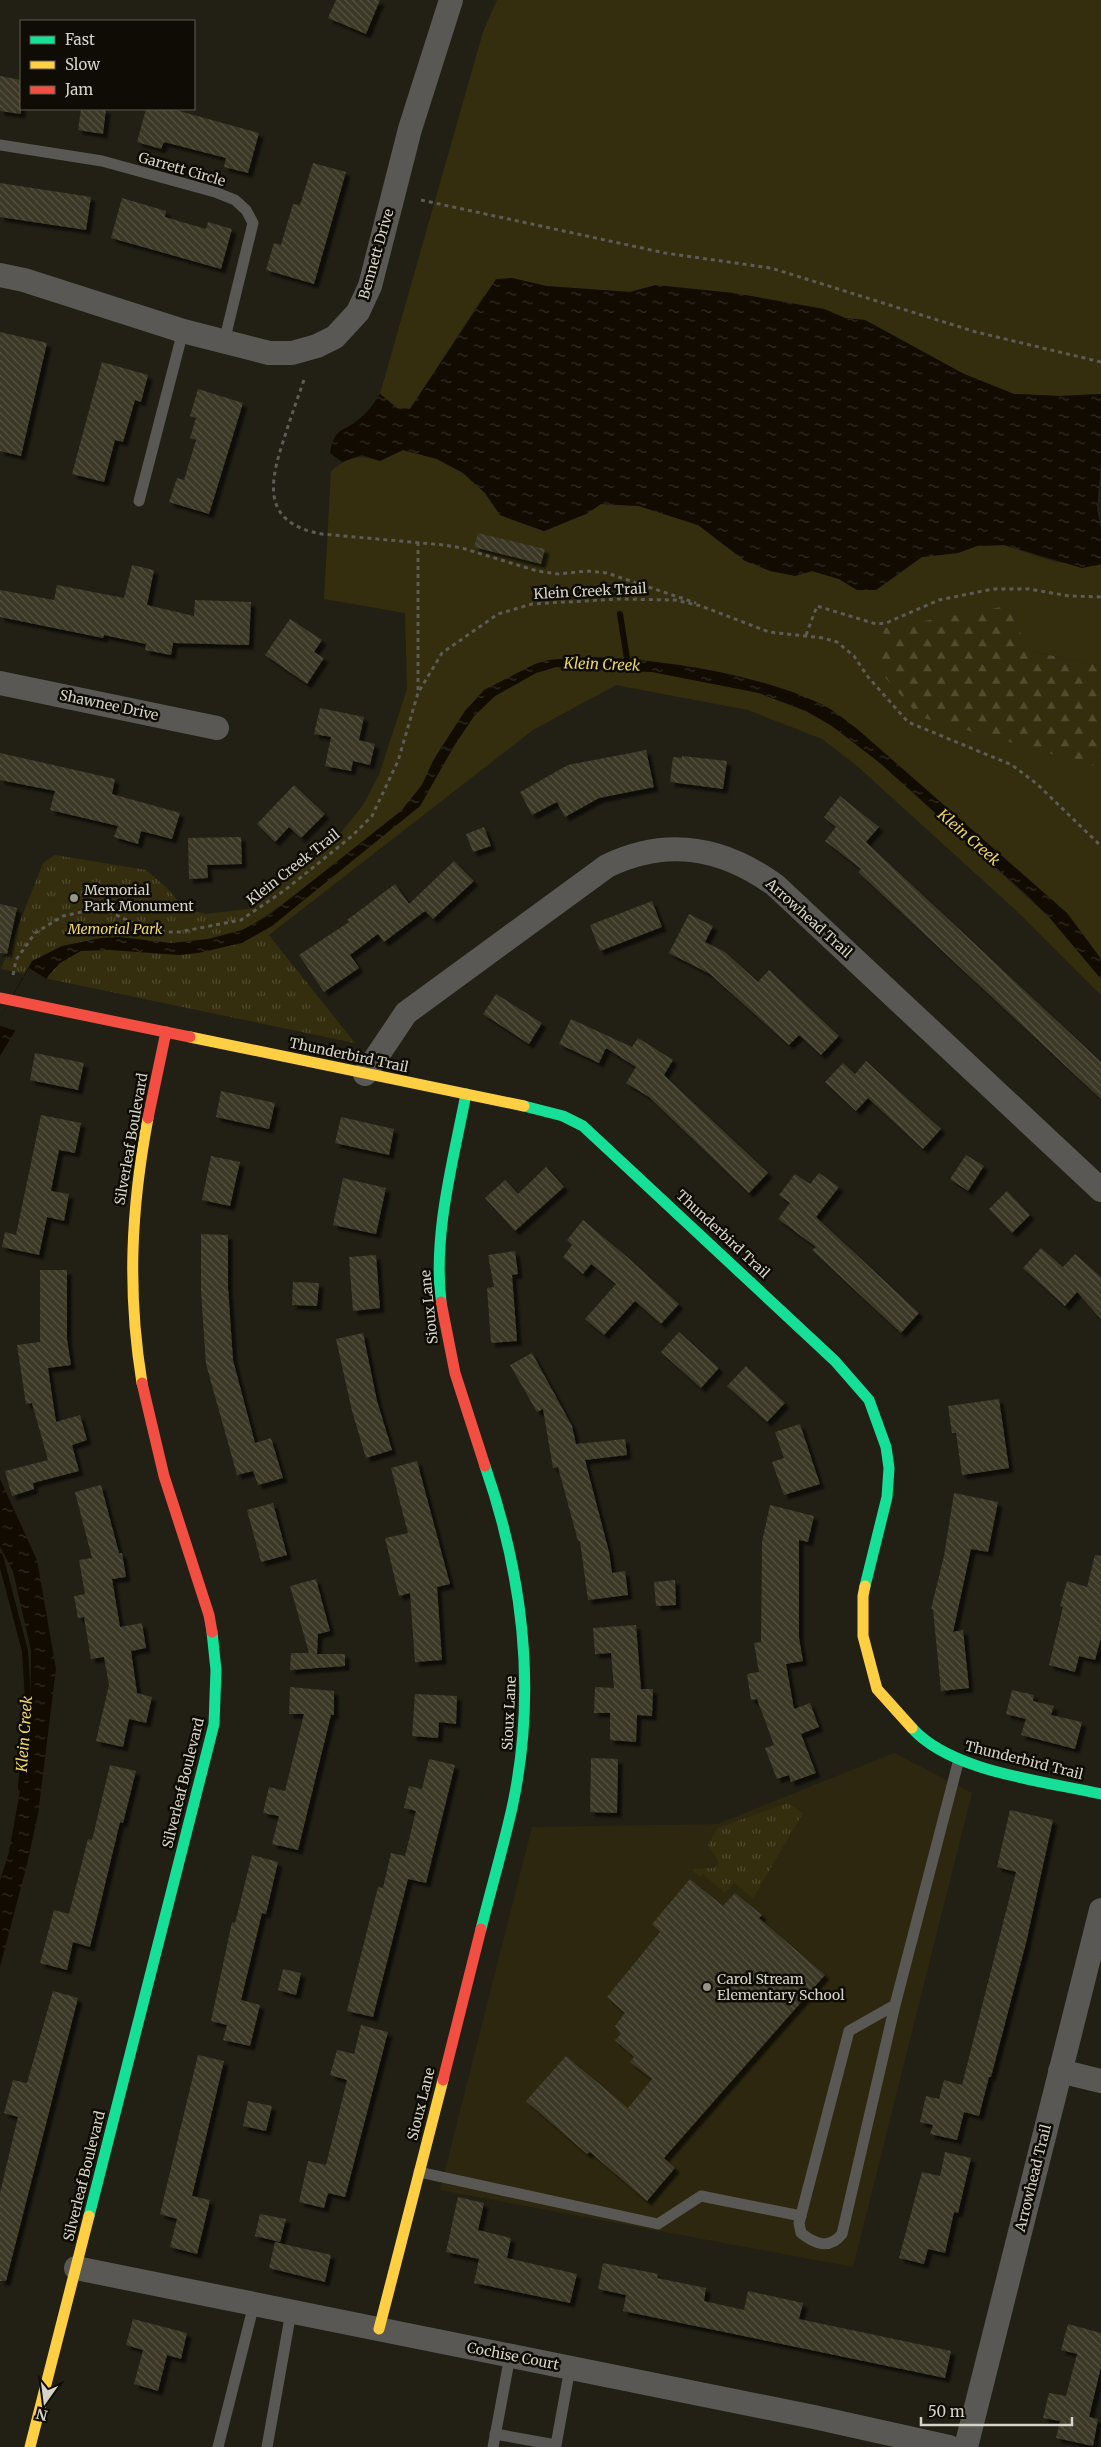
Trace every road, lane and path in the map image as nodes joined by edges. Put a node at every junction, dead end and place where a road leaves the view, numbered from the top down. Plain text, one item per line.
1 (451, 0) edge
2 (0, 145) edge
3 (421, 200) dead end
4 (0, 275) edge
5 (183, 331) junction
6 (224, 342) junction
7 (1101, 362) edge
8 (304, 380) dead end
9 (139, 501) dead end
10 (418, 542) junction
11 (1101, 597) edge
12 (701, 606) junction
13 (806, 635) junction
14 (0, 683) edge
15 (418, 693) junction
16 (217, 728) dead end
17 (1101, 846) edge
18 (13, 975) dead end
19 (5, 999) edge
20 (166, 1032) junction
21 (365, 1074) junction
22 (466, 1094) junction
23 (1101, 1190) edge
24 (959, 1760) junction
25 (1101, 1794) edge
26 (1101, 1910) edge
27 (896, 2005) junction
28 (1060, 2071) junction
29 (1101, 2081) edge
30 (419, 2172) junction
31 (801, 2216) junction
32 (76, 2268) junction
33 (254, 2304) junction
34 (291, 2312) junction
35 (379, 2330) junction
36 (510, 2356) junction
37 (570, 2368) junction
38 (495, 2434) junction
39 (30, 2447) edge
40 (218, 2447) edge
41 (266, 2447) edge
42 (492, 2447) edge
43 (949, 2447) edge
44 (966, 2447) edge

1 - 6 street, Bennett Drive
2 - 6 lane, Garrett Circle
3 - 7 path
4 - 5 street, Bennett Drive
5 - 6 street, Bennett Drive
5 - 9 lane
8 - 10 path
10 - 12 path
10 - 15 path
11 - 13 path
12 - 13 path, Klein Creek Trail
12 - 15 path, Klein Creek Trail
13 - 17 path, Klein Creek Trail
14 - 16 street, Shawnee Drive
15 - 18 path, Klein Creek Trail
19 - 20 street, Thunderbird Trail
20 - 21 street, Thunderbird Trail
20 - 32 street, Silverleaf Boulevard
21 - 22 street, Thunderbird Trail
21 - 23 street, Arrowhead Trail
22 - 24 street, Thunderbird Trail
22 - 30 street, Sioux Lane
24 - 25 street, Thunderbird Trail
24 - 27 lane
26 - 28 street, Arrowhead Trail
27 - 31 lane
27 - 31 lane
28 - 29 street
28 - 44 street, Arrowhead Trail
30 - 31 lane
30 - 35 street, Sioux Lane
32 - 33 street, Cochise Court
32 - 39 street, Silverleaf Boulevard
33 - 34 street, Cochise Court
33 - 40 lane
34 - 35 street, Cochise Court
34 - 41 lane
35 - 36 street, Cochise Court
36 - 37 street, Cochise Court
36 - 38 lane
37 - 38 lane
37 - 43 street, Cochise Court
38 - 42 lane

